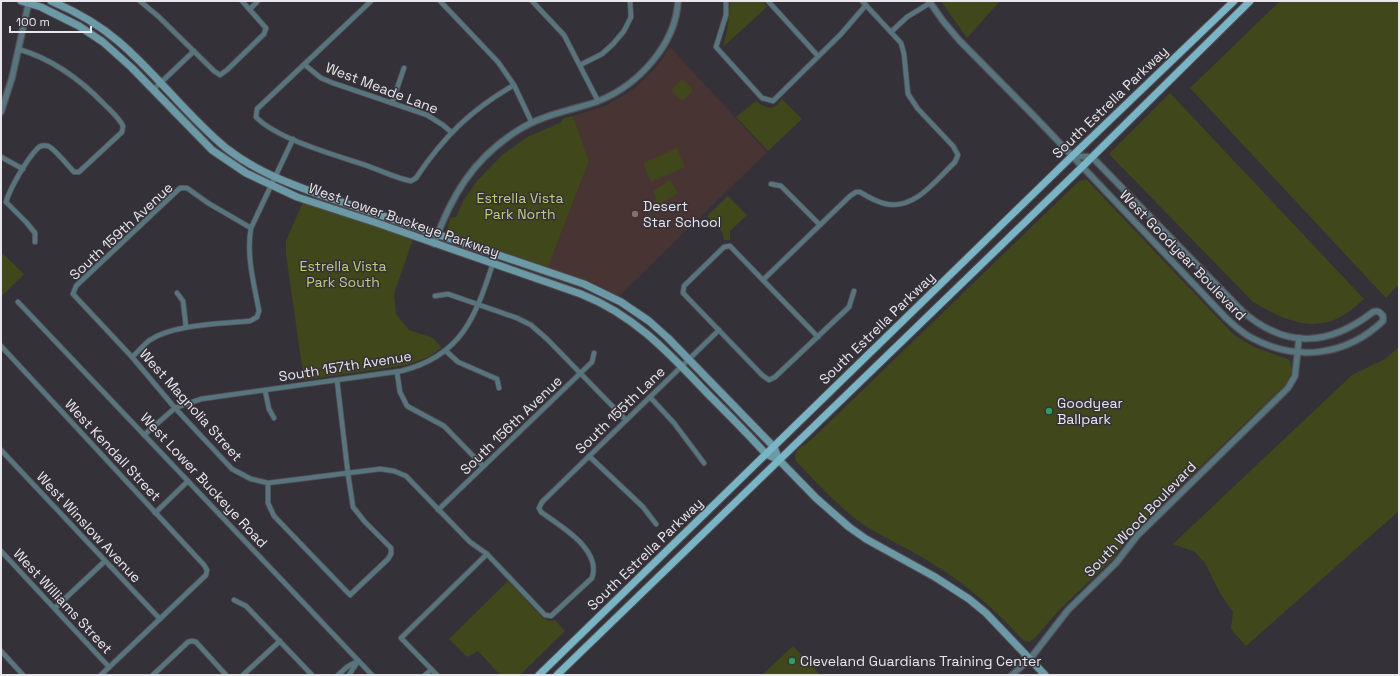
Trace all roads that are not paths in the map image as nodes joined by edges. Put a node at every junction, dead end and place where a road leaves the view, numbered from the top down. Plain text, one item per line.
1 (21, 1) edge
2 (51, 1) edge
3 (140, 1) edge
4 (242, 1) edge
5 (258, 1) edge
6 (371, 1) edge
7 (440, 1) edge
8 (532, 1) edge
9 (630, 1) edge
10 (678, 1) edge
11 (726, 1) edge
12 (768, 1) edge
13 (1234, 1) edge
14 (1250, 1) edge
15 (29, 2) edge
16 (930, 2) edge
17 (864, 3) edge
18 (250, 9) junction
19 (891, 32) junction
20 (18, 49) junction
21 (194, 51) junction
22 (818, 56) junction
23 (305, 65) junction
24 (580, 65) junction
25 (404, 68) dead end
26 (160, 83) junction
27 (514, 85) junction
28 (153, 90) junction
29 (598, 101) junction
30 (392, 103) junction
31 (1, 112) edge
32 (532, 123) junction
33 (451, 132) junction
34 (293, 139) junction
35 (1072, 156) junction
36 (1, 157) edge
37 (1092, 157) junction
38 (1082, 167) junction
39 (23, 169) junction
40 (275, 178) junction
41 (771, 184) dead end
42 (272, 186) junction
43 (820, 225) junction
44 (251, 228) junction
45 (438, 234) junction
46 (35, 242) dead end
47 (434, 244) junction
48 (496, 254) junction
49 (493, 264) junction
50 (763, 280) junction
51 (854, 292) dead end
52 (177, 293) dead end
53 (73, 294) joint
54 (436, 296) dead end
55 (18, 302) dead end
56 (478, 305) junction
57 (186, 328) junction
58 (719, 330) junction
59 (818, 336) junction
60 (1299, 338) junction
61 (1, 346) edge
62 (446, 351) junction
63 (1298, 352) junction
64 (594, 353) dead end
65 (132, 357) junction
66 (688, 359) junction
67 (681, 366) junction
68 (397, 372) junction
69 (580, 373) junction
70 (337, 380) junction
71 (499, 388) dead end
72 (265, 390) junction
73 (650, 397) junction
74 (175, 408) junction
75 (274, 418) dead end
76 (626, 420) junction
77 (144, 435) junction
78 (774, 447) junction
79 (1, 450) edge
80 (766, 454) junction
81 (589, 456) junction
82 (779, 460) junction
83 (704, 463) dead end
84 (483, 466) junction
85 (348, 474) junction
86 (188, 481) junction
87 (268, 483) junction
88 (438, 510) junction
89 (155, 512) junction
90 (656, 524) dead end
91 (1, 551) edge
92 (487, 554) junction
93 (105, 561) junction
94 (234, 600) dead end
95 (55, 608) junction
96 (160, 619) junction
97 (280, 641) junction
98 (1, 651) edge
99 (1030, 658) junction
100 (358, 661) junction
101 (109, 667) junction
102 (431, 670) junction
103 (23, 675) edge
104 (101, 675) edge
105 (153, 675) edge
106 (226, 675) edge
107 (244, 675) edge
108 (312, 675) edge
109 (338, 675) edge
110 (349, 675) edge
111 (372, 675) edge
112 (425, 675) edge
113 (437, 675) edge
114 (539, 675) edge
115 (557, 675) edge
116 (1012, 675) edge
117 (1045, 675) edge

1 - 15 main road, West Lower Buckeye Parkway
2 - 26 main road, West Lower Buckeye Parkway
3 - 21 street
4 - 18 street
5 - 18 street
6 - 23 street
7 - 27 street
8 - 24 street
9 - 24 street
10 - 29 street
11 - 22 street
12 - 22 street
13 - 35 main road, South Estrella Parkway
14 - 37 main road, South Estrella Parkway
15 - 20 street
15 - 28 main road, West Lower Buckeye Parkway
16 - 19 street
16 - 35 street
17 - 19 street
17 - 22 street
18 - 21 street
19 - 43 street
20 - 31 street
20 - 39 street
21 - 26 street
23 - 30 street, West Meade Lane
23 - 34 street
24 - 29 street
25 - 30 street
26 - 28 street
26 - 40 main road, West Lower Buckeye Parkway
27 - 32 street
27 - 33 street
28 - 42 main road, West Lower Buckeye Parkway
29 - 32 street
30 - 33 street, West Meade Lane
32 - 45 street
33 - 34 street
34 - 40 street
35 - 37 street
35 - 38 street, West Goodyear Boulevard
35 - 78 main road, South Estrella Parkway
36 - 39 street
37 - 38 main road, South Estrella Parkway
37 - 60 street, West Goodyear Boulevard
38 - 63 street, West Goodyear Boulevard
38 - 82 main road, South Estrella Parkway
39 - 46 street
40 - 42 street
40 - 45 main road, West Lower Buckeye Parkway
41 - 43 street
42 - 44 street
42 - 47 main road, West Lower Buckeye Parkway
43 - 50 street
44 - 53 street, South 159th Avenue
44 - 57 street
45 - 47 street
45 - 48 main road, West Lower Buckeye Parkway
47 - 49 main road, West Lower Buckeye Parkway
48 - 49 street, South 157th Avenue
48 - 66 main road, West Lower Buckeye Parkway
49 - 56 street, South 157th Avenue
49 - 67 main road, West Lower Buckeye Parkway
50 - 58 street
50 - 59 street
51 - 59 street
52 - 57 street
53 - 65 street, West Magnolia Street
54 - 56 street
55 - 77 street, West Lower Buckeye Road
56 - 62 street, South 157th Avenue
56 - 69 street
57 - 65 street
58 - 59 street
58 - 66 street, South 155th Lane
60 - 63 street, South Wood Boulevard
60 - 63 street, West Goodyear Boulevard
61 - 89 street, West Kendall Street
62 - 68 street, South 157th Avenue
62 - 71 street
63 - 99 street, South Wood Boulevard
64 - 69 street, South 156th Avenue
65 - 74 street, West Magnolia Street
66 - 67 street, South 155th Lane
66 - 78 main road, West Lower Buckeye Parkway
67 - 73 street, South 155th Lane
67 - 80 main road, West Lower Buckeye Parkway
68 - 70 street, South 157th Avenue
68 - 84 street
69 - 76 street
69 - 84 street, South 156th Avenue
70 - 72 street, South 157th Avenue
70 - 85 street
72 - 74 street, South 157th Avenue
72 - 75 street
73 - 76 street, South 155th Lane
73 - 83 street
74 - 77 street, South 157th Avenue
74 - 87 street, West Magnolia Street
76 - 81 street, South 155th Lane
77 - 86 street, West Lower Buckeye Road
78 - 80 main road, South Estrella Parkway
78 - 82 main road, West Lower Buckeye Parkway
79 - 93 street, West Winslow Avenue
80 - 82 main road, West Lower Buckeye Parkway
80 - 114 main road, South Estrella Parkway
81 - 90 street
81 - 92 street, South 155th Lane
82 - 99 main road, West Lower Buckeye Parkway
82 - 115 main road, South Estrella Parkway
84 - 88 street, South 156th Avenue
85 - 87 street
85 - 87 street
85 - 88 street
86 - 89 street
86 - 100 street, West Lower Buckeye Road
88 - 92 street
89 - 96 street, West Kendall Street
91 - 95 street, West Williams Street
92 - 102 street
93 - 95 street
93 - 96 street, West Winslow Avenue
94 - 97 street
95 - 101 street, West Williams Street
96 - 101 street
97 - 107 street
97 - 108 street
98 - 103 street
99 - 116 street, South Wood Boulevard
99 - 117 main road
100 - 109 street
100 - 110 street
100 - 111 street, West Lower Buckeye Road
101 - 104 street
102 - 112 street
102 - 113 street
105 - 106 street

